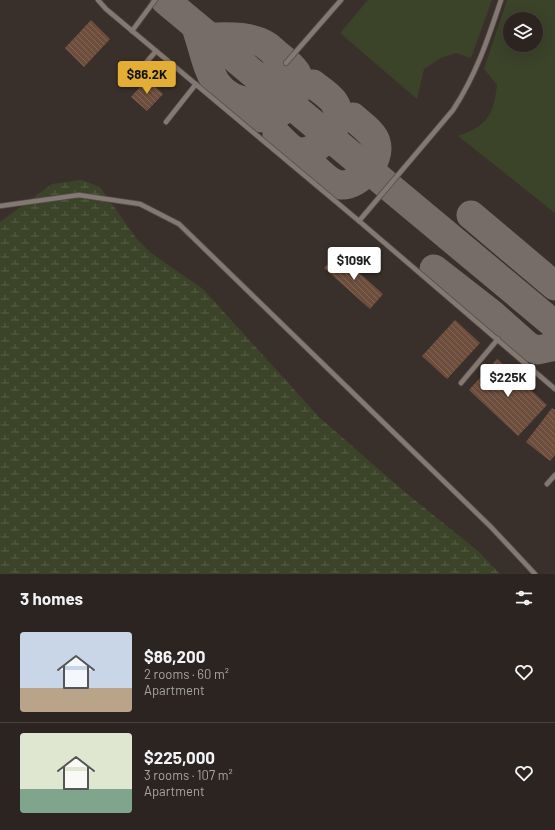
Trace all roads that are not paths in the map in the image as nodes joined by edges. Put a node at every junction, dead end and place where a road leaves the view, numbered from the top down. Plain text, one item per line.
1 (98, 0) edge
2 (155, 0) edge
3 (341, 0) edge
4 (501, 0) edge
5 (132, 31) junction
6 (156, 51) junction
7 (286, 63) dead end
8 (128, 84) dead end
9 (196, 84) junction
10 (166, 122) dead end
11 (0, 206) edge
12 (359, 221) junction
13 (498, 339) junction
14 (461, 383) dead end
15 (555, 389) edge
16 (555, 475) edge
17 (547, 484) dead end
18 (535, 574) edge

1 - 5 lane
2 - 5 lane
3 - 7 lane
4 - 12 lane
5 - 6 lane
6 - 8 lane
6 - 9 lane
9 - 10 lane
9 - 12 lane
11 - 18 lane
12 - 13 lane
13 - 14 lane
13 - 15 lane
16 - 17 lane

